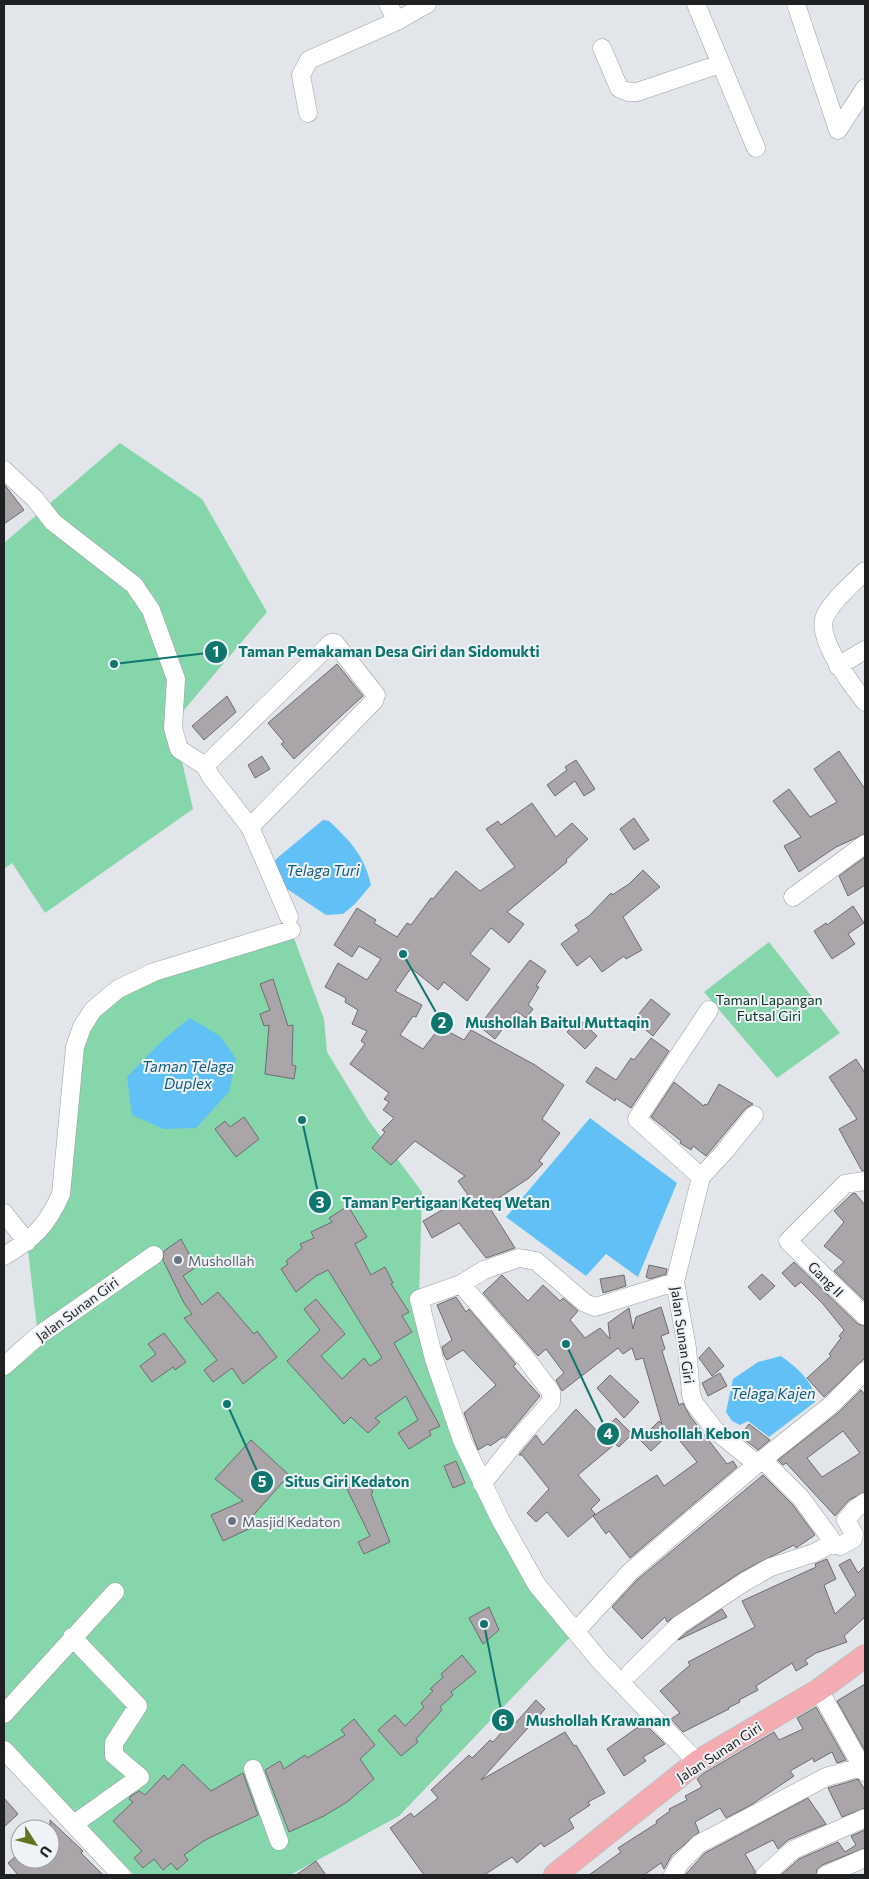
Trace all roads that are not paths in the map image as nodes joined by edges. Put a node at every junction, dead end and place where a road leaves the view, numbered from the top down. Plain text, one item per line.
1 (388, 4) edge
2 (427, 4) edge
3 (696, 4) edge
4 (796, 4) edge
5 (397, 21) junction
6 (602, 48) dead end
7 (720, 64) junction
8 (865, 88) edge
9 (308, 113) dead end
10 (756, 148) dead end
11 (5, 475) edge
12 (865, 570) edge
13 (865, 650) edge
14 (838, 666) junction
15 (865, 702) edge
16 (205, 766) junction
17 (250, 827) junction
18 (865, 844) edge
19 (793, 897) dead end
20 (709, 1010) dead end
21 (754, 1115) dead end
22 (701, 1177) junction
23 (865, 1181) edge
24 (4, 1213) edge
25 (28, 1242) junction
26 (154, 1255) dead end
27 (4, 1256) edge
28 (675, 1282) junction
29 (461, 1284) junction
30 (865, 1316) edge
31 (4, 1366) edge
32 (865, 1371) edge
33 (760, 1462) junction
34 (482, 1484) junction
35 (865, 1502) edge
36 (831, 1544) junction
37 (115, 1592) dead end
38 (576, 1631) junction
39 (72, 1637) junction
40 (865, 1656) edge
41 (630, 1673) dead end
42 (819, 1690) junction
43 (4, 1714) edge
44 (4, 1750) edge
45 (697, 1762) junction
46 (864, 1768) edge
47 (253, 1769) dead end
48 (865, 1818) edge
49 (74, 1824) junction
50 (279, 1840) dead end
51 (865, 1858) edge
52 (121, 1875) edge
53 (555, 1875) edge
54 (674, 1875) edge
55 (765, 1875) edge
56 (826, 1875) edge

1 - 5 street
2 - 5 street
3 - 7 street
4 - 8 street
5 - 9 street
6 - 7 street
7 - 10 street
11 - 16 street
12 - 14 street
13 - 14 street
14 - 15 street
16 - 17 street
16 - 17 street
17 - 25 street
18 - 19 street
20 - 22 street
21 - 22 street
22 - 28 street, Jalan Sunan Giri
23 - 30 street, Gang II
24 - 25 street
25 - 27 street
26 - 31 street, Jalan Sunan Giri
28 - 29 street
28 - 33 street, Jalan Sunan Giri
29 - 34 street
29 - 34 street
32 - 33 street
33 - 36 street, Jalan Sunan Giri
33 - 38 street
34 - 38 street
35 - 36 street
36 - 41 street
37 - 39 street
38 - 45 street
39 - 43 street
39 - 49 street
40 - 42 main road, Jalan Sunan Giri
42 - 45 main road, Jalan Sunan Giri
42 - 46 street
44 - 49 street
45 - 53 main road, Jalan Sunan Giri
46 - 54 street
47 - 50 street
48 - 55 street
49 - 52 street
51 - 56 street

